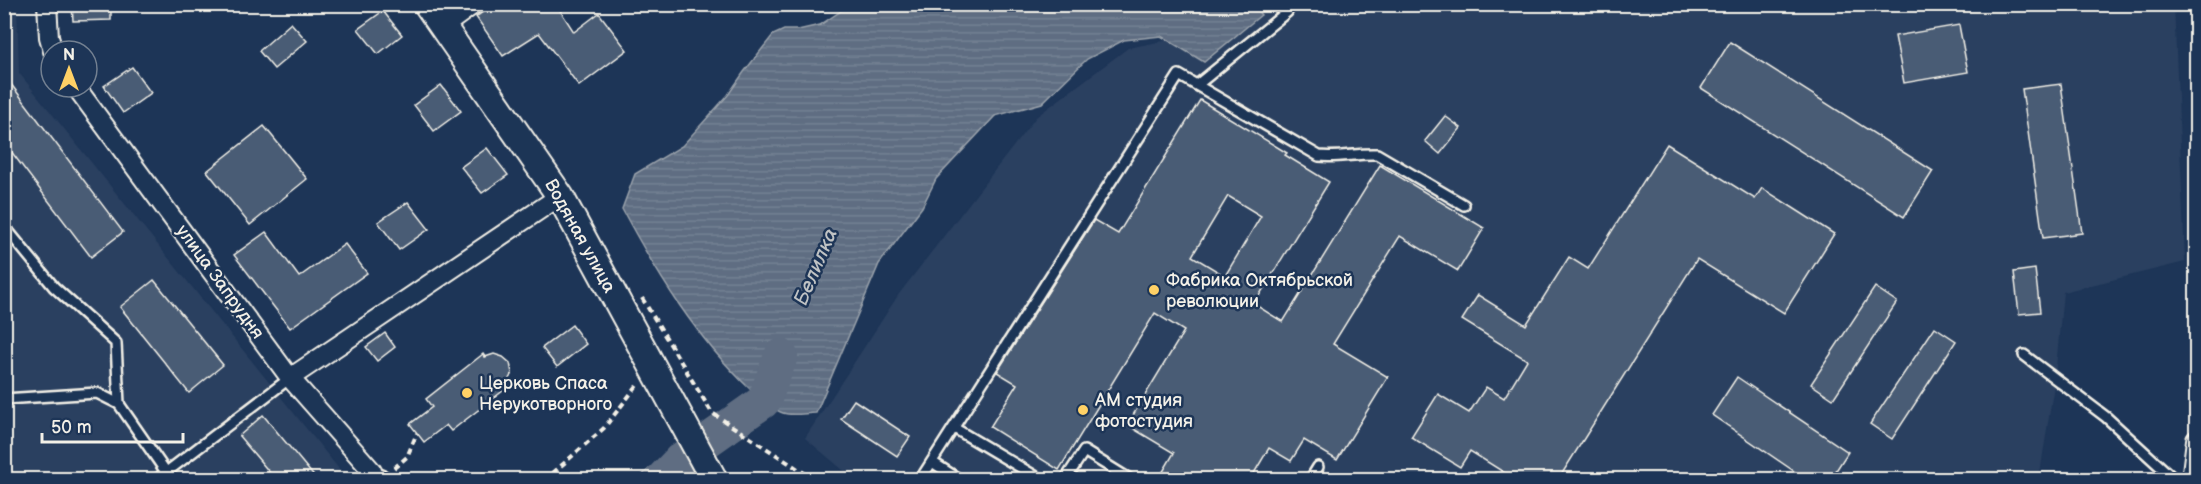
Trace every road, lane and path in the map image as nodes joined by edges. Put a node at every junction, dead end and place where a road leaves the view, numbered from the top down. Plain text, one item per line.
1 (47, 4) edge
2 (428, 4) edge
3 (474, 4) edge
4 (1282, 4) edge
5 (444, 26) junction
6 (50, 39) edge
7 (1197, 86) junction
8 (85, 99) edge
9 (560, 196) junction
10 (1464, 206) dead end
11 (4, 226) edge
12 (2024, 355) dead end
13 (654, 371) junction
14 (290, 378) junction
15 (4, 399) edge
16 (119, 404) junction
17 (712, 413) dead end
18 (954, 428) junction
19 (417, 433) dead end
20 (2196, 440) edge
21 (932, 462) junction
22 (1318, 467) dead end
23 (166, 472) junction
24 (381, 475) edge
25 (1036, 478) edge
26 (156, 480) edge
27 (545, 480) edge
28 (714, 480) edge
29 (815, 480) edge
30 (920, 480) edge
31 (960, 480) edge
32 (1065, 480) edge
33 (1131, 480) edge
34 (1310, 480) edge
35 (2175, 480) edge
36 (2191, 480) edge

1 - 6 street
2 - 5 street, Водяная улица
3 - 5 street
4 - 7 lane
5 - 9 street, Водяная улица
7 - 10 lane
7 - 18 lane
8 - 14 street, улица Запрудня
9 - 13 street, Водяная улица
9 - 14 street
11 - 16 lane
12 - 35 lane
13 - 27 path
13 - 28 street, Водяная улица
14 - 23 lane
14 - 24 street, улица Запрудня
15 - 16 lane
16 - 23 lane
17 - 29 path
18 - 21 lane
18 - 25 lane
19 - 24 path
20 - 36 street
21 - 30 lane
21 - 31 lane
22 - 34 lane
23 - 26 lane
32 - 33 lane

